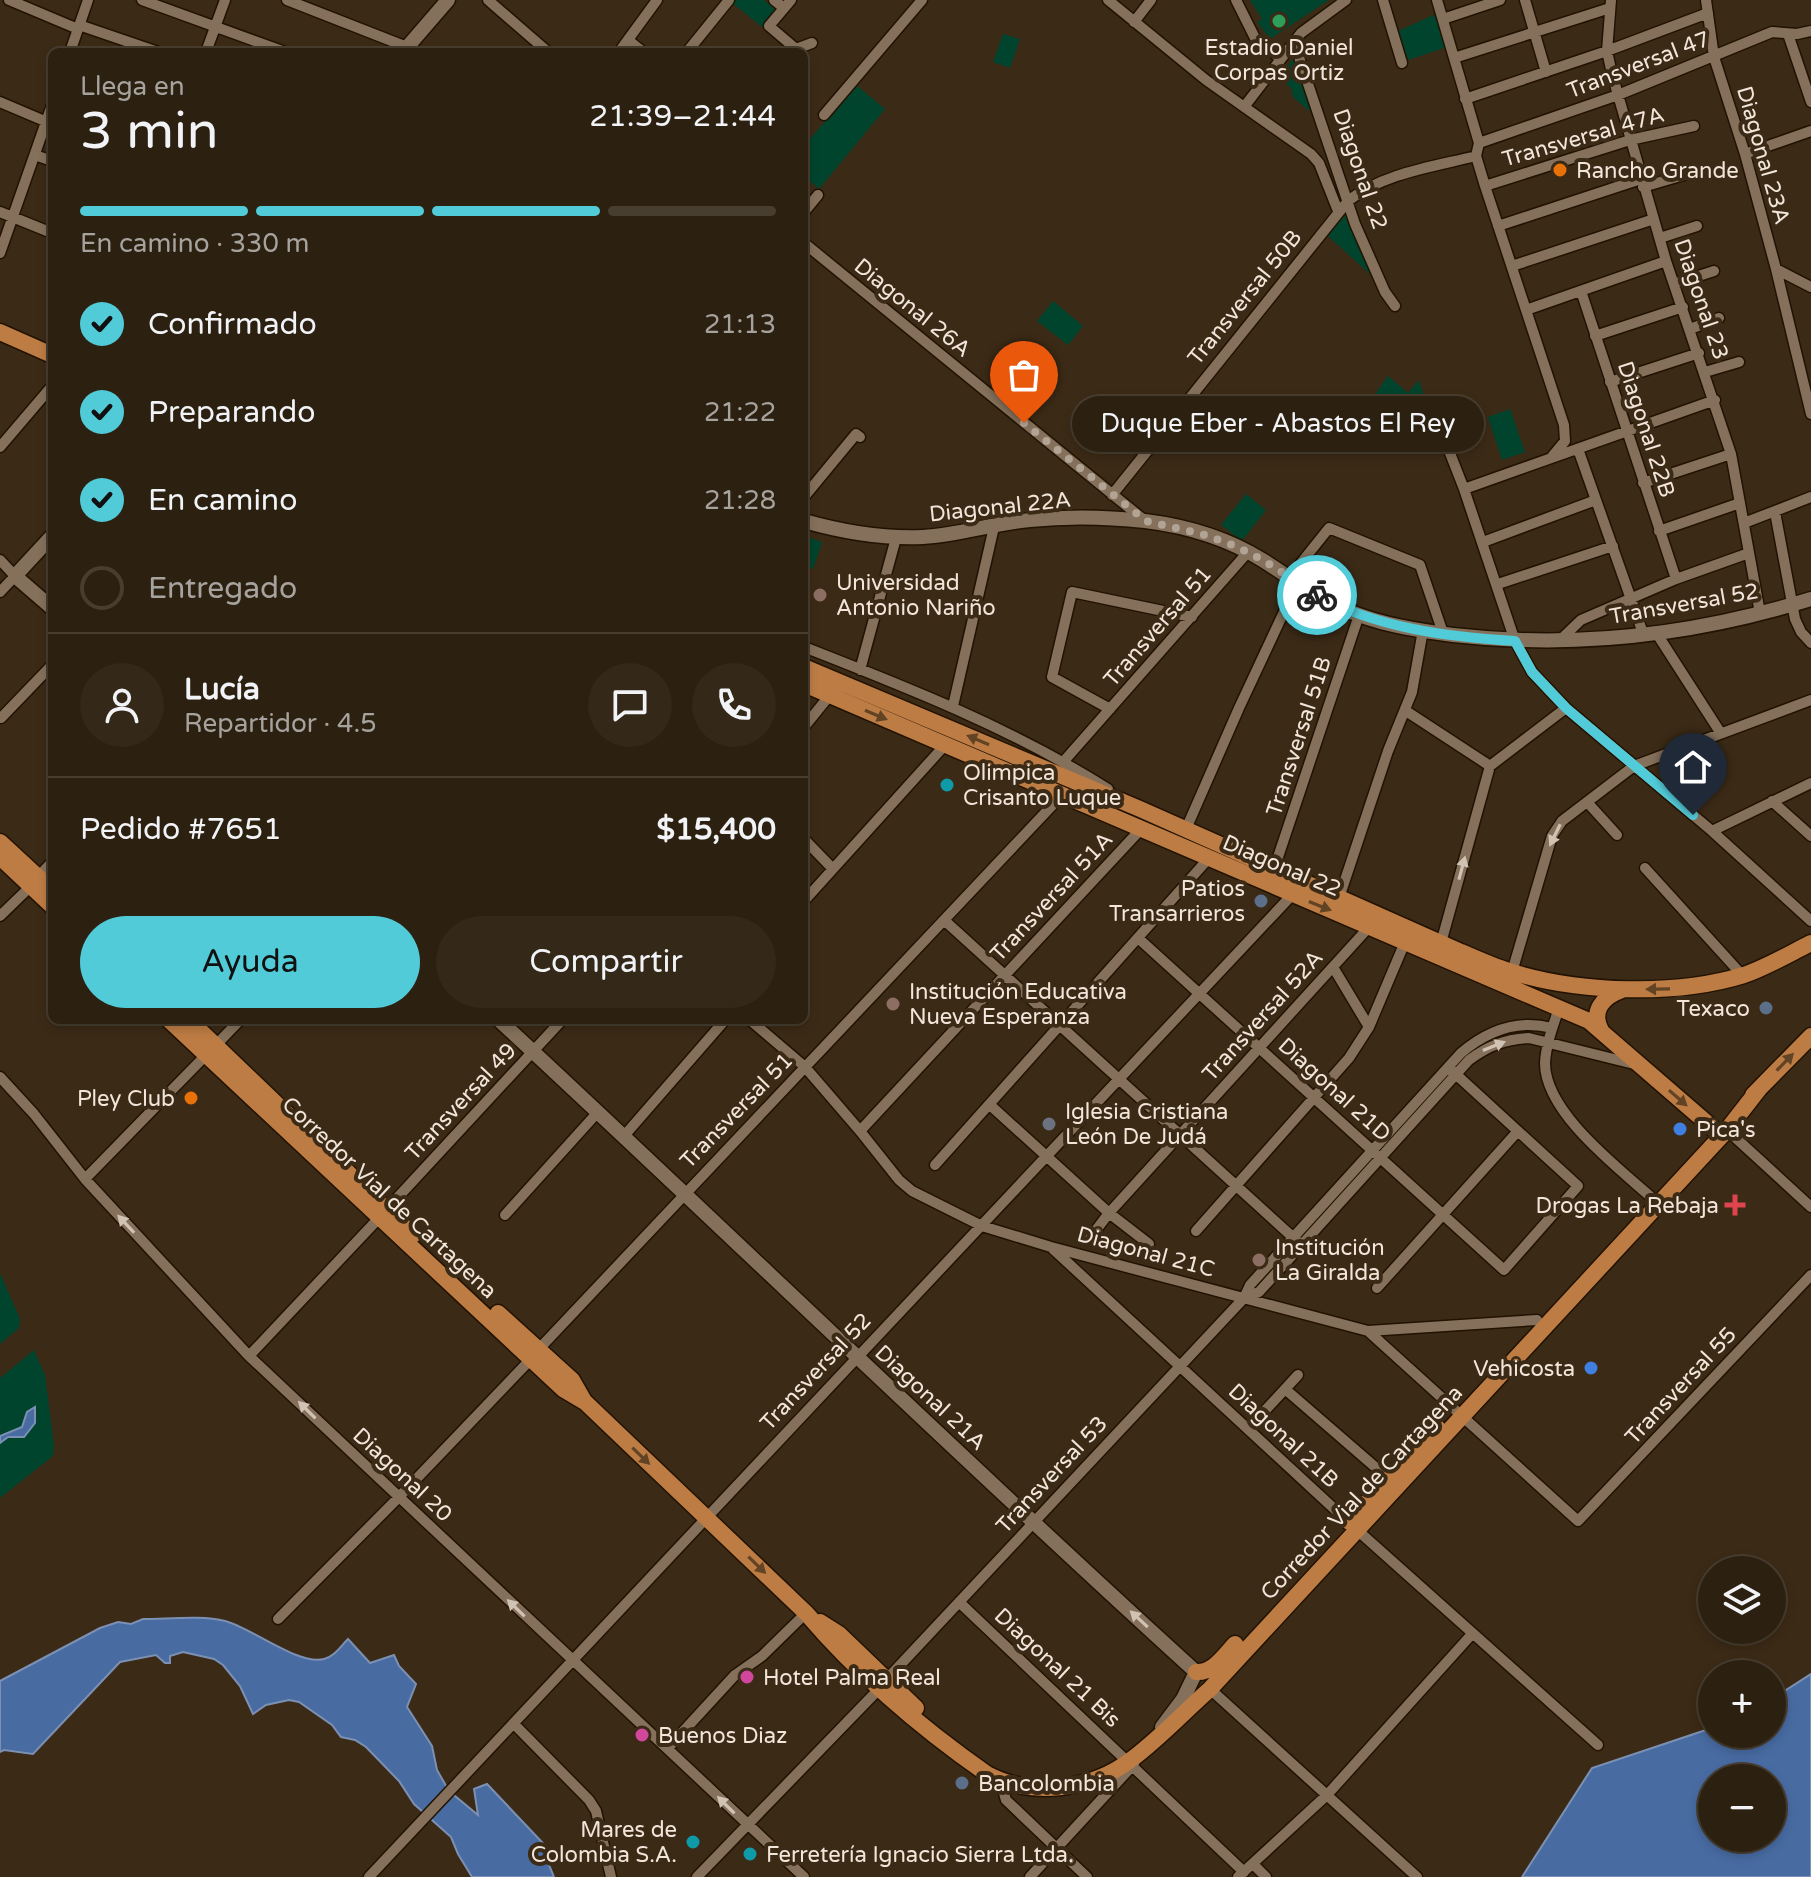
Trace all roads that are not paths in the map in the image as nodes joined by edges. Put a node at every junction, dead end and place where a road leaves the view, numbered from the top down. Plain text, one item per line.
1 (9, 0) edge
2 (88, 0) edge
3 (142, 0) edge
4 (225, 0) edge
5 (287, 0) edge
6 (448, 0) edge
7 (488, 0) edge
8 (657, 0) edge
9 (728, 0) edge
10 (774, 0) edge
11 (922, 0) edge
12 (1108, 0) edge
13 (1151, 0) edge
14 (1236, 0) edge
15 (1346, 0) edge
16 (1383, 0) edge
17 (1437, 0) edge
18 (1500, 0) edge
19 (1525, 0) edge
20 (1706, 0) edge
21 (1613, 3) edge
22 (787, 4) edge
23 (1708, 13) junction
24 (1443, 19) junction
25 (1134, 22) junction
26 (78, 27) junction
27 (215, 28) junction
28 (1811, 31) edge
29 (1535, 33) junction
30 (1788, 34) junction
31 (628, 40) junction
32 (1294, 42) junction
33 (812, 43) dead end
34 (71, 48) edge
35 (145, 48) edge
36 (208, 48) edge
37 (273, 48) edge
38 (400, 48) edge
39 (407, 48) edge
40 (541, 48) edge
41 (622, 48) edge
42 (638, 48) edge
43 (690, 48) edge
44 (792, 48) edge
45 (801, 48) edge
46 (1607, 51) junction
47 (1714, 57) junction
48 (1454, 58) junction
49 (1281, 59) junction
50 (1402, 63) dead end
51 (1546, 72) junction
52 (1808, 82) edge
53 (1618, 95) junction
54 (1465, 99) junction
55 (0, 102) edge
56 (1811, 102) edge
57 (1244, 107) junction
58 (824, 115) dead end
59 (48, 119) edge
60 (47, 122) junction
61 (1694, 126) dead end
62 (1811, 131) edge
63 (1630, 140) junction
64 (1479, 143) junction
65 (1745, 154) junction
66 (35, 155) junction
67 (1476, 156) junction
68 (48, 160) edge
69 (1694, 172) dead end
70 (1642, 183) junction
71 (1485, 186) junction
72 (818, 195) dead end
73 (1348, 201) junction
74 (808, 207) edge
75 (1338, 211) junction
76 (0, 212) edge
77 (13, 218) junction
78 (1654, 219) junction
79 (1498, 226) junction
80 (1697, 226) dead end
81 (48, 231) edge
82 (1660, 238) junction
83 (808, 246) edge
84 (0, 253) edge
85 (1666, 261) junction
86 (1512, 266) junction
87 (1776, 269) junction
88 (1714, 271) dead end
89 (1674, 284) junction
90 (1811, 287) edge
91 (1581, 291) junction
92 (1395, 306) dead end
93 (1683, 307) junction
94 (1526, 310) junction
95 (1719, 318) dead end
96 (0, 321) edge
97 (1690, 329) junction
98 (0, 332) edge
99 (1595, 336) junction
100 (48, 342) edge
101 (48, 353) edge
102 (1699, 353) junction
103 (1739, 362) dead end
104 (1705, 372) junction
105 (1610, 382) junction
106 (48, 391) edge
107 (1715, 400) junction
108 (1811, 414) edge
109 (1432, 416) dead end
110 (1626, 433) junction
111 (860, 437) dead end
112 (0, 447) edge
113 (1578, 449) junction
114 (1731, 454) junction
115 (1551, 458) junction
116 (1643, 483) junction
117 (1464, 489) junction
118 (808, 492) edge
119 (1112, 495) junction
120 (1811, 497) edge
121 (1596, 500) junction
122 (1740, 503) junction
123 (1775, 512) junction
124 (1096, 518) junction
125 (1146, 521) junction
126 (808, 522) edge
127 (1744, 523) junction
128 (994, 527) junction
129 (1659, 531) junction
130 (896, 538) junction
131 (48, 540) edge
132 (1483, 542) junction
133 (1613, 546) junction
134 (1248, 552) junction
135 (1749, 553) junction
136 (0, 560) edge
137 (7, 576) edge
138 (1676, 579) junction
139 (1293, 581) junction
140 (1498, 584) junction
141 (0, 592) edge
142 (1632, 598) junction
143 (1811, 599) edge
144 (48, 605) edge
145 (1793, 605) junction
146 (1760, 613) junction
147 (1359, 615) junction
148 (1192, 617) junction
149 (1423, 630) junction
150 (1443, 633) junction
151 (1650, 635) junction
152 (1515, 641) junction
153 (1559, 641) junction
154 (1811, 643) edge
155 (808, 649) edge
156 (48, 669) edge
157 (808, 669) edge
158 (860, 670) junction
159 (808, 686) edge
160 (830, 695) junction
161 (1811, 700) edge
162 (953, 706) junction
163 (1566, 708) junction
164 (1110, 709) junction
165 (1406, 711) junction
166 (1, 718) edge
167 (808, 722) edge
168 (1720, 732) junction
169 (945, 745) junction
170 (1064, 761) junction
171 (1490, 766) junction
172 (1634, 766) junction
173 (1811, 783) edge
174 (1062, 795) junction
175 (1772, 801) junction
176 (1587, 802) junction
177 (1140, 809) junction
178 (1141, 829) junction
179 (1186, 829) junction
180 (1712, 831) junction
181 (1617, 835) dead end
182 (1811, 836) edge
183 (0, 842) edge
184 (808, 843) edge
185 (0, 857) edge
186 (1209, 858) junction
187 (48, 866) edge
188 (832, 868) junction
189 (1645, 868) dead end
190 (1274, 869) junction
191 (34, 881) junction
192 (48, 888) edge
193 (1292, 895) junction
194 (808, 896) edge
195 (1339, 898) junction
196 (48, 900) edge
197 (0, 916) edge
198 (944, 920) junction
199 (1811, 921) edge
200 (1370, 926) junction
201 (1138, 938) junction
202 (1405, 942) junction
203 (1441, 943) junction
204 (1811, 943) edge
205 (1333, 967) junction
206 (1512, 972) junction
207 (1005, 975) junction
208 (1742, 975) junction
209 (1549, 980) junction
210 (1623, 989) junction
211 (1200, 993) junction
212 (1559, 1008) junction
213 (175, 1024) edge
214 (192, 1024) edge
215 (236, 1024) edge
216 (503, 1024) edge
217 (558, 1024) edge
218 (722, 1024) edge
219 (755, 1024) edge
220 (1060, 1025) junction
221 (1369, 1027) junction
222 (1552, 1028) junction
223 (1603, 1034) junction
224 (1811, 1036) edge
225 (1548, 1041) junction
226 (1260, 1047) junction
227 (211, 1050) junction
228 (533, 1052) junction
229 (1641, 1066) junction
230 (805, 1067) junction
231 (1452, 1071) junction
232 (0, 1077) edge
233 (1119, 1079) junction
234 (1315, 1098) junction
235 (990, 1105) junction
236 (598, 1112) junction
237 (1721, 1130) junction
238 (860, 1131) junction
239 (1518, 1131) junction
240 (1181, 1135) junction
241 (624, 1136) junction
242 (1377, 1154) junction
243 (1047, 1156) junction
244 (935, 1165) dead end
245 (85, 1179) junction
246 (1237, 1185) junction
247 (684, 1192) junction
248 (1652, 1198) junction
249 (1811, 1207) edge
250 (1109, 1213) junction
251 (383, 1214) junction
252 (505, 1215) dead end
253 (1443, 1215) junction
254 (982, 1226) junction
255 (1196, 1231) dead end
256 (1090, 1238) dead end
257 (1297, 1242) junction
258 (1149, 1244) dead end
259 (1051, 1247) junction
260 (1811, 1275) edge
261 (1377, 1288) dead end
262 (1244, 1298) junction
263 (1537, 1320) junction
264 (1368, 1331) junction
265 (534, 1354) junction
266 (249, 1356) junction
267 (858, 1358) junction
268 (1180, 1366) junction
269 (1298, 1375) dead end
270 (1285, 1389) junction
271 (1458, 1413) junction
272 (1248, 1429) junction
273 (1389, 1479) junction
274 (399, 1497) junction
275 (707, 1518) junction
276 (1034, 1522) junction
277 (1352, 1525) junction
278 (959, 1602) junction
279 (806, 1613) junction
280 (278, 1619) dead end
281 (1472, 1634) junction
282 (573, 1662) junction
283 (1196, 1672) junction
284 (883, 1683) junction
285 (1210, 1689) junction
286 (514, 1724) junction
287 (1598, 1745) dead end
288 (668, 1748) junction
289 (1145, 1748) junction
290 (1132, 1763) junction
291 (1000, 1780) junction
292 (1327, 1795) junction
293 (748, 1827) junction
294 (1057, 1848) junction
295 (1245, 1871) edge
296 (369, 1877) edge
297 (611, 1877) edge
298 (697, 1877) edge
299 (804, 1877) edge
300 (1030, 1877) edge
301 (1087, 1877) edge
302 (1266, 1877) edge
303 (1417, 1877) edge

1 - 26 street
2 - 26 street
3 - 27 street
4 - 27 street
5 - 38 street
6 - 39 street
7 - 40 street
8 - 31 street
9 - 43 street
10 - 22 street
11 - 58 street
12 - 25 street
13 - 25 street
14 - 49 street
15 - 32 street
16 - 50 street
17 - 24 street
18 - 24 street
19 - 29 street
20 - 23 street, Diagonal 23A
21 - 29 street
21 - 46 street, Diagonal 23
22 - 44 street
23 - 46 street
23 - 47 street, Diagonal 23A
24 - 48 street
25 - 57 street
26 - 34 street
26 - 35 street
27 - 36 street
27 - 37 street
28 - 30 street, Transversal 47
29 - 48 street
29 - 51 street
30 - 47 street, Transversal 47
30 - 52 street
31 - 41 street
31 - 42 street
32 - 49 street
32 - 73 street, Diagonal 22
33 - 45 street
46 - 51 street
46 - 53 street, Diagonal 23
47 - 53 street, Transversal 47
47 - 65 street, Diagonal 23A
48 - 54 street
49 - 57 street
51 - 54 street
52 - 56 street
53 - 63 street, Diagonal 23
53 - 64 street, Transversal 47
54 - 64 street
55 - 60 street
57 - 75 street
59 - 60 street
60 - 66 street
61 - 63 street, Transversal 47A
62 - 65 street
63 - 70 street, Diagonal 23
63 - 71 street, Transversal 47A
64 - 67 street
65 - 87 street, Diagonal 23A
66 - 68 street
66 - 77 street
67 - 71 street
67 - 73 street
69 - 70 street
70 - 78 street, Diagonal 23
70 - 79 street
71 - 79 street
72 - 74 street
73 - 75 street, Transversal 50B
73 - 92 street, Diagonal 22
75 - 119 street, Transversal 50B
76 - 77 street
77 - 81 street
77 - 84 street
78 - 82 street, Diagonal 23
78 - 86 street
79 - 86 street
80 - 82 street
82 - 85 street, Diagonal 23
83 - 119 street, Diagonal 26A
85 - 89 street, Diagonal 23
85 - 91 street
86 - 94 street
87 - 90 street
87 - 108 street, Diagonal 23A
88 - 89 street
89 - 93 street, Diagonal 23
91 - 94 street
91 - 99 street, Diagonal 22B
93 - 97 street, Diagonal 23
93 - 99 street
94 - 115 street
95 - 97 street
96 - 100 main road
97 - 102 street, Diagonal 23
98 - 101 main road
99 - 105 street, Diagonal 22B
102 - 104 street, Diagonal 23
102 - 105 street
103 - 104 street
104 - 107 street, Diagonal 23
105 - 110 street, Diagonal 22B
106 - 112 street
107 - 110 street
107 - 114 street, Diagonal 23
109 - 117 street
110 - 113 street
110 - 116 street, Diagonal 22B
111 - 118 street
113 - 115 street
113 - 121 street
114 - 116 street
114 - 122 street, Diagonal 23
115 - 117 street
116 - 129 street, Diagonal 22B
117 - 132 street
119 - 124 street, Transversal 50B
119 - 125 street, Diagonal 26A
120 - 123 street
121 - 132 street
121 - 133 street
122 - 127 street, Diagonal 23
122 - 129 street
123 - 127 street
123 - 145 street
124 - 125 street, Diagonal 22A
124 - 128 street, Diagonal 22A
125 - 134 street, Diagonal 22A
126 - 130 street, Diagonal 22A
127 - 135 street, Diagonal 23
128 - 130 street, Diagonal 22A
128 - 162 street
129 - 138 street, Diagonal 22B
130 - 158 street
131 - 137 street
132 - 140 street
133 - 140 street
133 - 142 street
134 - 139 street, Diagonal 22A
134 - 148 street, Transversal 51
135 - 138 street
135 - 146 street, Diagonal 23
136 - 137 street
137 - 141 street
137 - 144 street
138 - 142 street
139 - 147 street, Diagonal 22A
139 - 150 street
139 - 179 street
140 - 152 street
142 - 151 street
142 - 153 street
143 - 145 street, Transversal 52
145 - 146 street, Transversal 52
145 - 154 street
146 - 151 street, Transversal 52
147 - 149 street, Diagonal 22A
147 - 190 street, Transversal 51B
148 - 164 street, Transversal 51
148 - 164 street
149 - 150 street, Diagonal 22A
149 - 165 street
150 - 152 street, Diagonal 22A
151 - 153 street, Transversal 52
151 - 168 street
152 - 153 street, Transversal 52
152 - 163 street
155 - 158 street
156 - 166 street
177 -> 157 main road, Diagonal 22
158 - 162 street
159 - 160 main road, Diagonal 22
160 - 167 street
160 -> 169 main road, Diagonal 22
161 - 168 street
162 - 170 street
163 - 171 street
163 - 172 street
164 - 170 street, Transversal 51
165 - 171 street
165 - 195 street
168 - 172 street
169 - 174 main road, Diagonal 22
169 - 188 street
170 - 177 street
203 -> 171 street
172 - 176 street
172 - 180 street
173 - 175 street
174 - 178 main road, Diagonal 22
174 - 198 street, Transversal 51
175 - 180 street
175 - 182 street
176 - 181 street
176 -> 206 street
177 - 179 main road, Diagonal 22
178 - 186 main road, Diagonal 22
178 - 207 street, Transversal 51A
179 - 190 main road, Diagonal 22
180 - 199 street
183 - 191 main road
184 - 188 street
185 - 191 main road
186 - 193 main road, Diagonal 22
186 - 201 street
187 - 191 street
188 - 194 street
189 - 208 street
190 - 195 main road, Diagonal 22
191 - 192 main road
191 - 196 main road
191 - 197 street
193 -> 200 main road, Diagonal 22
193 - 211 street, Transversal 52
195 - 203 main road, Diagonal 22
198 - 207 street
198 - 230 street, Transversal 51
200 - 202 main road, Diagonal 22
200 - 205 street, Transversal 52A
201 - 211 street, Diagonal 21D
201 - 220 street
202 - 212 main road, Diagonal 22
202 - 221 street
203 - 206 main road, Diagonal 22
204 - 208 main road, Diagonal 22
205 - 221 street
205 - 226 street, Transversal 52A
206 - 209 main road, Diagonal 22
207 - 220 street
207 - 238 street, Transversal 51A
208 -> 210 main road, Diagonal 22
209 - 210 main road, Diagonal 22
209 - 212 main road
210 - 223 main road
211 - 226 street, Diagonal 21D
211 - 233 street, Transversal 52
212 - 222 street
212 - 223 main road, Diagonal 22
213 - 227 main road, Corredor Vial de Cartagena
214 - 227 main road, Corredor Vial de Cartagena
215 - 227 street
216 - 228 street, Diagonal 21A
217 - 228 street, Transversal 49
218 - 241 street
219 - 230 street
220 - 233 street
220 - 235 street
221 - 234 street
222 - 225 street
222 - 231 street, Transversal 53
223 - 229 main road, Diagonal 22
237 -> 224 main road, Corredor Vial de Cartagena
225 - 229 street, Transversal 53
231 -> 225 street, Transversal 53
225 - 248 street
226 - 234 street, Diagonal 21D
226 - 240 street, Transversal 52A
227 - 245 street
227 - 251 main road, Corredor Vial de Cartagena
228 - 236 street, Diagonal 21A
228 - 251 street, Transversal 49
229 -> 237 main road, Diagonal 22
230 - 238 street
230 - 247 street, Transversal 51
231 - 239 street
231 - 242 street, Transversal 53
232 - 245 street, Diagonal 20
233 - 240 street
233 - 243 street, Transversal 52
234 - 242 street, Diagonal 21D
234 - 246 street
235 - 243 street, Diagonal 21C
235 - 244 street
236 - 241 street, Diagonal 21A
236 - 252 street
237 - 248 main road, Corredor Vial de Cartagena
237 - 249 street, Diagonal 22
237 - 271 main road, Corredor Vial de Cartagena
238 - 254 street
239 - 253 street
239 - 253 street, Diagonal 21D
240 - 246 street
240 - 250 street, Transversal 52A
241 - 247 street, Diagonal 21A
242 - 253 street, Diagonal 21D
242 - 257 street, Transversal 53
243 - 250 street, Diagonal 21C
243 - 254 street, Transversal 52
266 -> 245 street, Diagonal 20
246 - 255 street
246 - 257 street
247 - 265 street, Transversal 51
247 - 267 street, Diagonal 21A
248 - 263 main road, Corredor Vial de Cartagena
250 - 256 street, Transversal 52A
250 - 258 street, Diagonal 21C
251 - 265 main road, Corredor Vial de Cartagena
251 - 266 street, Transversal 49
253 - 261 street
254 - 259 street, Diagonal 21C
254 - 267 street, Transversal 52
257 - 262 street, Transversal 53
259 - 262 street, Diagonal 21C
259 - 268 street, Diagonal 21B
260 - 271 street, Transversal 55
262 - 264 street, Diagonal 21C
262 - 268 street, Transversal 53
263 - 264 street, Diagonal 21C
263 - 271 main road, Corredor Vial de Cartagena
264 - 271 street
265 - 274 street, Transversal 51
265 -> 275 main road, Corredor Vial de Cartagena
274 -> 266 street, Diagonal 20
267 - 275 street, Transversal 52
267 - 276 street, Diagonal 21A
268 - 272 street, Diagonal 21B
268 - 276 street, Transversal 53
269 - 270 street
270 - 272 street
270 - 273 street
271 - 273 main road, Corredor Vial de Cartagena
271 - 277 main road, Corredor Vial de Cartagena
272 - 277 street, Diagonal 21B
273 - 277 main road, Corredor Vial de Cartagena
274 - 280 street, Transversal 51
282 -> 274 street, Diagonal 20
275 -> 279 main road, Corredor Vial de Cartagena
275 - 282 street, Transversal 52
276 - 278 street, Transversal 53
283 -> 276 street, Diagonal 21A
277 - 281 street, Diagonal 21B
277 - 283 main road, Corredor Vial de Cartagena
277 - 285 main road, Corredor Vial de Cartagena
278 - 284 street, Transversal 53
278 - 290 street, Diagonal 21 Bis
279 - 284 main road, Corredor Vial de Cartagena
279 - 288 street
281 - 287 street, Diagonal 21B
281 - 292 street
282 - 286 street, Transversal 52
282 - 288 street, Diagonal 20
283 - 289 street
284 - 291 main road, Corredor Vial de Cartagena
284 - 293 street, Transversal 53
285 - 289 main road, Corredor Vial de Cartagena
285 - 292 street
286 - 296 street, Transversal 52
286 - 297 street
293 -> 288 street, Diagonal 20
289 - 290 main road, Corredor Vial de Cartagena
290 - 291 main road, Corredor Vial de Cartagena
290 - 294 street
290 - 295 street, Diagonal 21 Bis
291 - 294 street
292 - 295 street
292 - 303 street
293 - 298 street, Transversal 53
293 - 299 street, Diagonal 20
294 - 300 street
294 - 301 street
295 - 302 street, Diagonal 21 Bis

